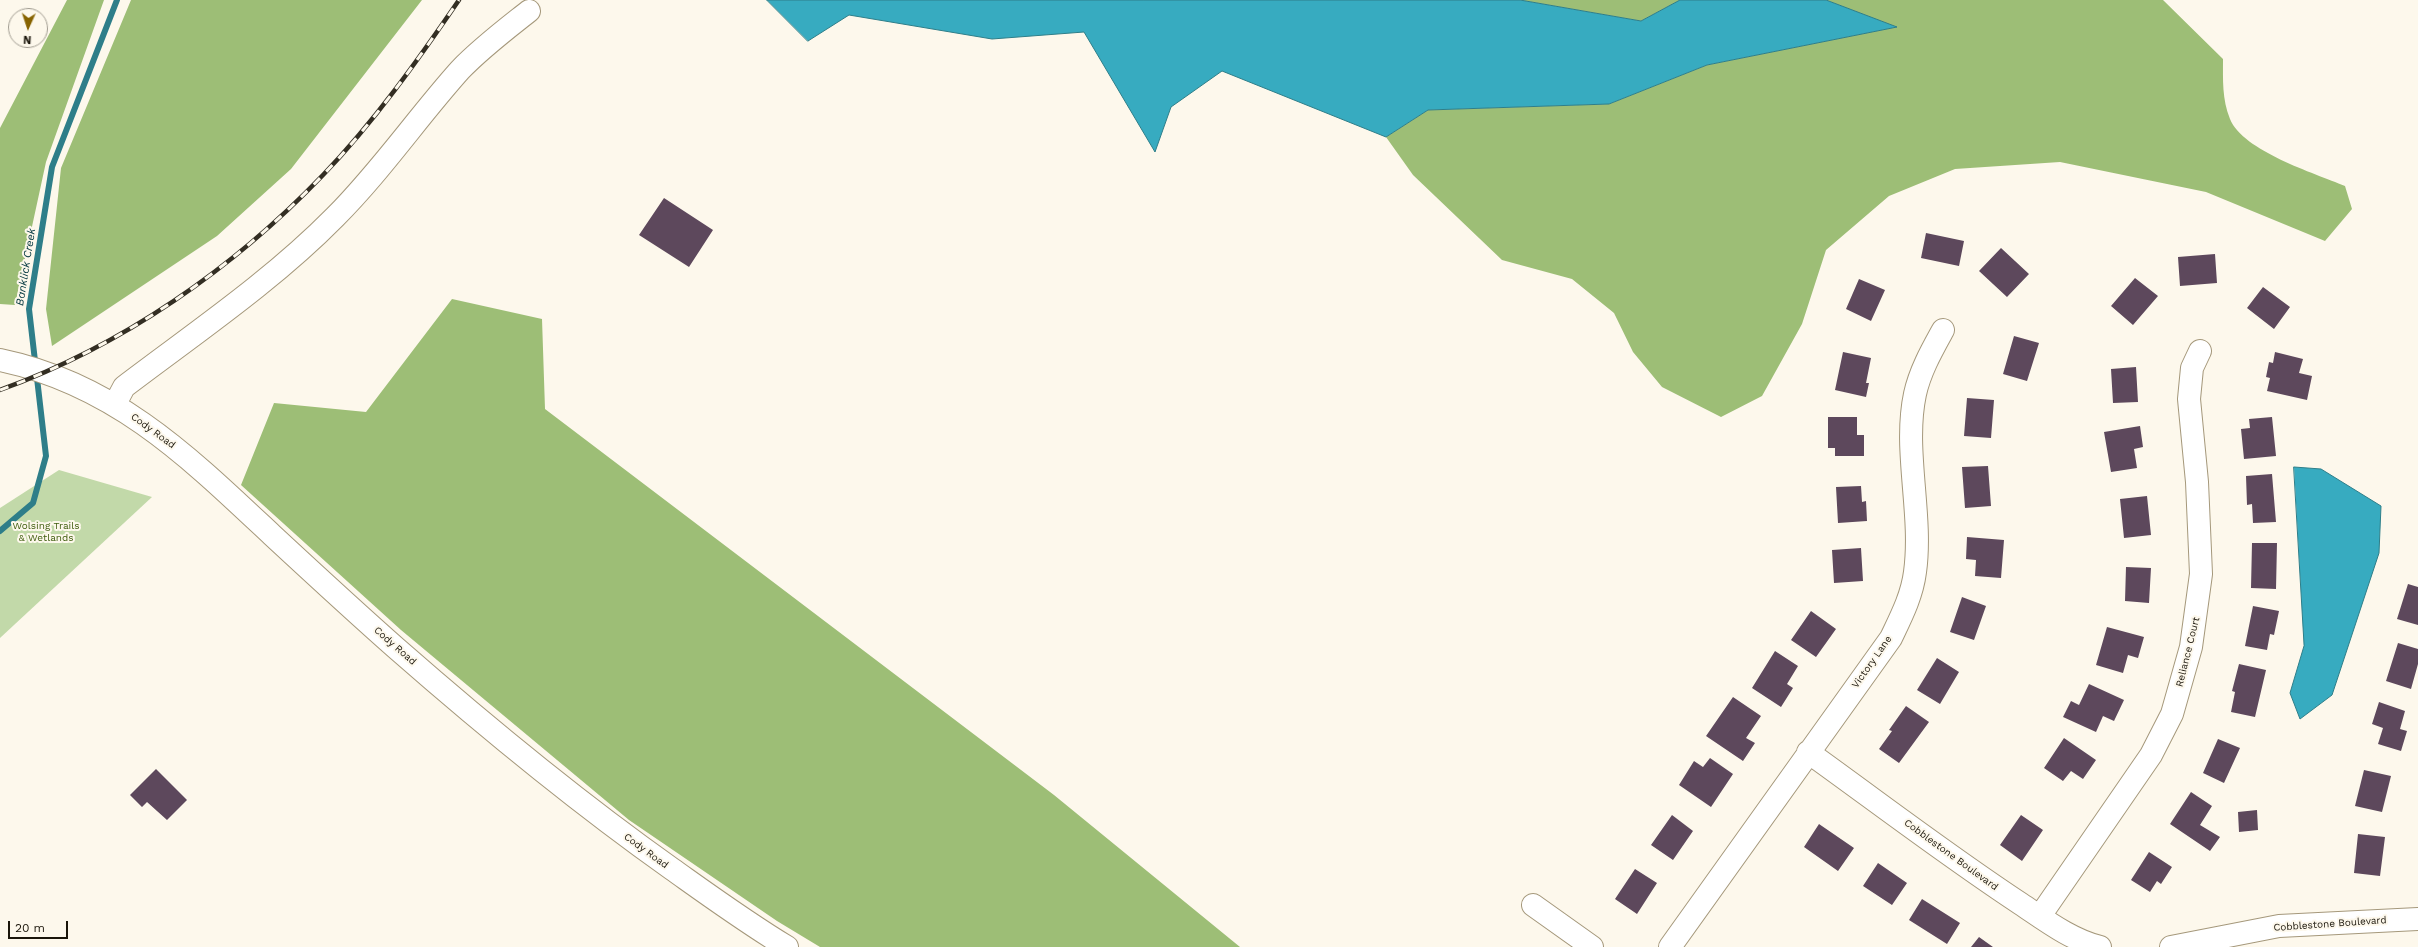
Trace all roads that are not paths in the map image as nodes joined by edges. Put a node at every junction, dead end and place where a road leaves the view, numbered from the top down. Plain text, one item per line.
1 (529, 11) dead end
2 (1943, 330) dead end
3 (2200, 351) dead end
4 (0, 360) edge
5 (115, 404) junction
6 (1808, 752) junction
7 (1533, 905) dead end
8 (2040, 916) junction
9 (2418, 919) edge
10 (787, 947) edge
11 (1592, 947) edge
12 (1670, 947) edge
13 (2100, 947) edge
14 (2171, 947) edge

1 - 5 street
2 - 6 street, Victory Lane
3 - 8 street, Reliance Court
4 - 5 street, Cody Road
5 - 10 street, Cody Road
6 - 8 street, Cobblestone Boulevard
6 - 12 street, Victory Lane
7 - 11 street
8 - 13 street, Cobblestone Boulevard
9 - 14 street, Cobblestone Boulevard

